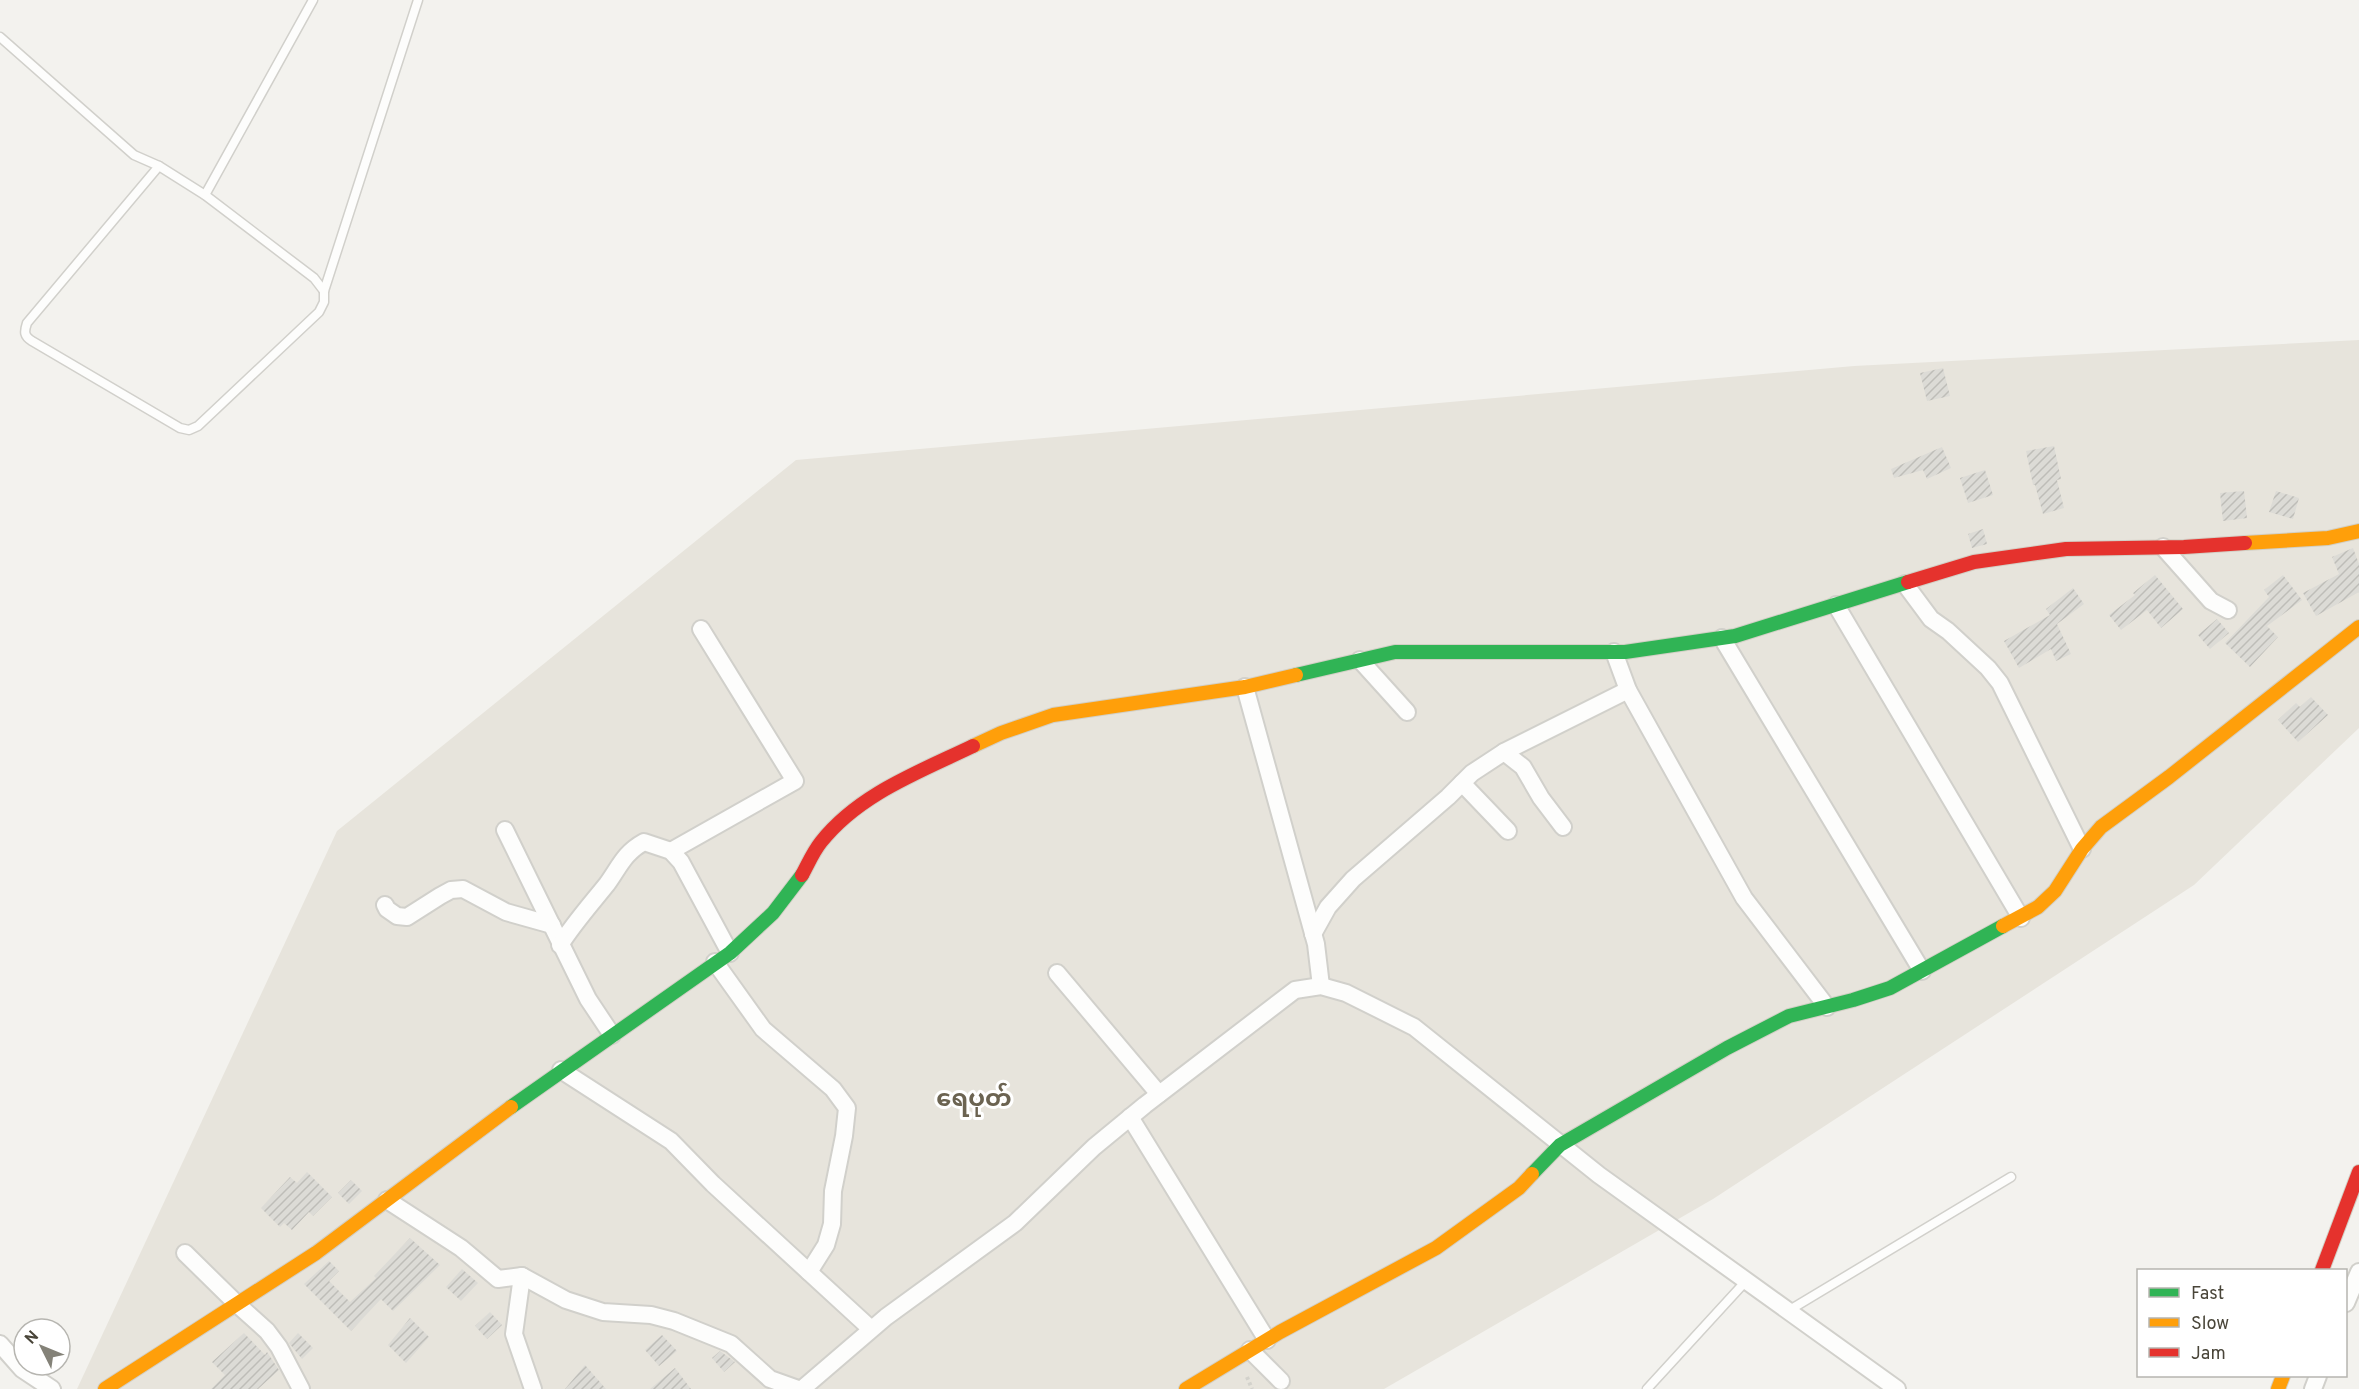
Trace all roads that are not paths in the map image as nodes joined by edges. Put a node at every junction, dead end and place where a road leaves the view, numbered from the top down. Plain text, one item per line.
1 (313, 0) edge
2 (418, 0) edge
3 (0, 37) edge
4 (159, 166) junction
5 (206, 195) junction
6 (324, 291) junction
7 (2359, 531) edge
8 (2163, 547) junction
9 (1905, 584) junction
10 (1836, 605) junction
11 (2228, 610) dead end
12 (2359, 627) edge
13 (701, 629) dead end
14 (1722, 638) junction
15 (1614, 652) junction
16 (1360, 660) junction
17 (1245, 687) junction
18 (1628, 690) junction
19 (1407, 712) dead end
20 (1504, 752) junction
21 (1462, 783) junction
22 (1563, 827) dead end
23 (504, 830) dead end
24 (1508, 831) dead end
25 (2082, 849) junction
26 (671, 851) junction
27 (385, 905) dead end
28 (2021, 918) junction
29 (552, 925) junction
30 (1312, 934) junction
31 (560, 945) junction
32 (730, 953) junction
33 (715, 962) junction
34 (1922, 971) junction
35 (1057, 974) dead end
36 (1321, 986) junction
37 (1827, 1007) junction
38 (612, 1035) junction
39 (561, 1070) junction
40 (1159, 1094) junction
41 (1130, 1117) junction
42 (1560, 1145) junction
43 (2359, 1172) edge
44 (2011, 1177) dead end
45 (387, 1200) junction
46 (185, 1252) dead end
47 (2322, 1269) edge
48 (809, 1272) junction
49 (2359, 1272) edge
50 (522, 1276) junction
51 (1746, 1281) junction
52 (2347, 1301) edge
53 (237, 1304) junction
54 (1788, 1311) junction
55 (871, 1329) junction
56 (1267, 1340) junction
57 (0, 1344) edge
58 (1250, 1350) junction
59 (1281, 1381) dead end
60 (52, 1389) edge
61 (105, 1389) edge
62 (301, 1389) edge
63 (533, 1389) edge
64 (798, 1389) edge
65 (802, 1389) edge
66 (1186, 1389) edge
67 (1647, 1389) edge
68 (1897, 1389) edge

1 - 5 lane
2 - 6 lane
3 - 4 lane
4 - 5 lane
4 - 6 lane
5 - 6 lane
7 - 8 street
8 - 9 street
8 - 11 street
9 - 10 street
9 - 25 street
10 - 14 street
10 - 28 street
12 - 25 street
13 - 26 street
14 - 15 street
14 - 34 street
15 - 16 street
15 - 18 street
16 - 17 street
16 - 19 street
17 - 30 street
17 - 32 street
18 - 20 street
18 - 37 street
20 - 21 street
20 - 22 street
21 - 24 street
21 - 30 street
23 - 29 street
25 - 28 street
26 - 31 street
26 - 32 street
27 - 29 street
28 - 34 street
29 - 31 street
30 - 36 street
31 - 38 street
32 - 33 street
33 - 38 street
33 - 48 street
34 - 37 street
35 - 40 street
36 - 40 street
36 - 42 street
37 - 42 street
38 - 39 street
39 - 45 street
39 - 48 street
40 - 41 street
41 - 55 street
41 - 56 street
42 - 51 street
42 - 56 street
43 - 47 street
44 - 54 lane
45 - 50 street
45 - 53 street
46 - 53 street
48 - 55 street
49 - 52 street
50 - 63 street
50 - 64 street
51 - 54 street
51 - 67 lane
53 - 61 street
53 - 62 street
54 - 68 street
55 - 65 street
56 - 58 street
57 - 60 street
58 - 59 street
58 - 66 street

